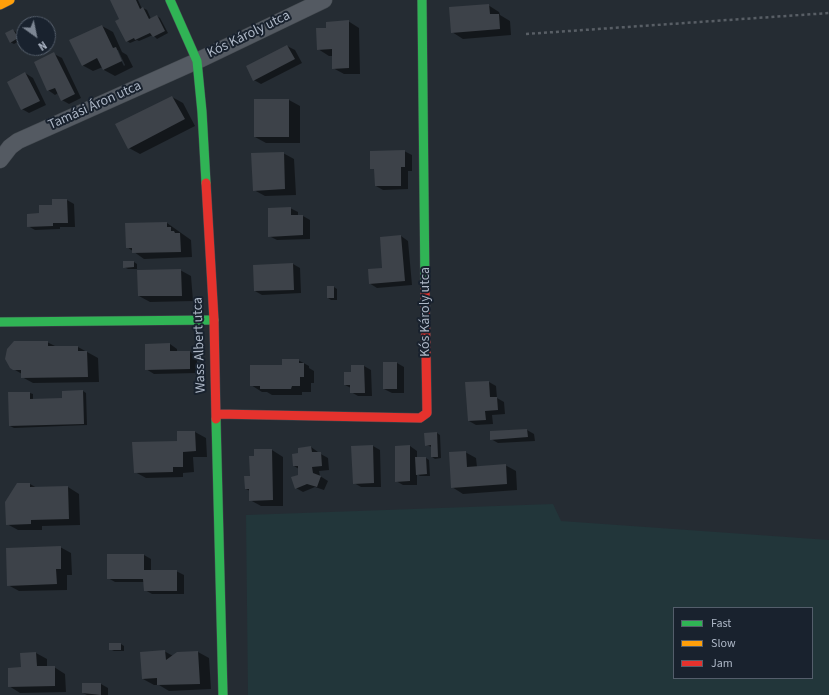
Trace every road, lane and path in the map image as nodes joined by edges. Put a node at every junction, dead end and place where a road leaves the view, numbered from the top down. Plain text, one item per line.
1 (10, 0) edge
2 (170, 0) edge
3 (324, 0) edge
4 (422, 0) edge
5 (0, 5) edge
6 (829, 13) edge
7 (526, 34) dead end
8 (197, 61) junction
9 (0, 160) edge
10 (214, 320) junction
11 (0, 322) edge
12 (217, 414) junction
13 (223, 695) edge

1 - 5 street
2 - 8 street, Wass Albert utca
3 - 8 street, Kós Károly utca
4 - 12 street, Kós Károly utca
6 - 7 path
8 - 9 street, Tamási Áron utca
8 - 10 street, Wass Albert utca
10 - 11 street
10 - 12 street, Wass Albert utca
12 - 13 street, Wass Albert utca

